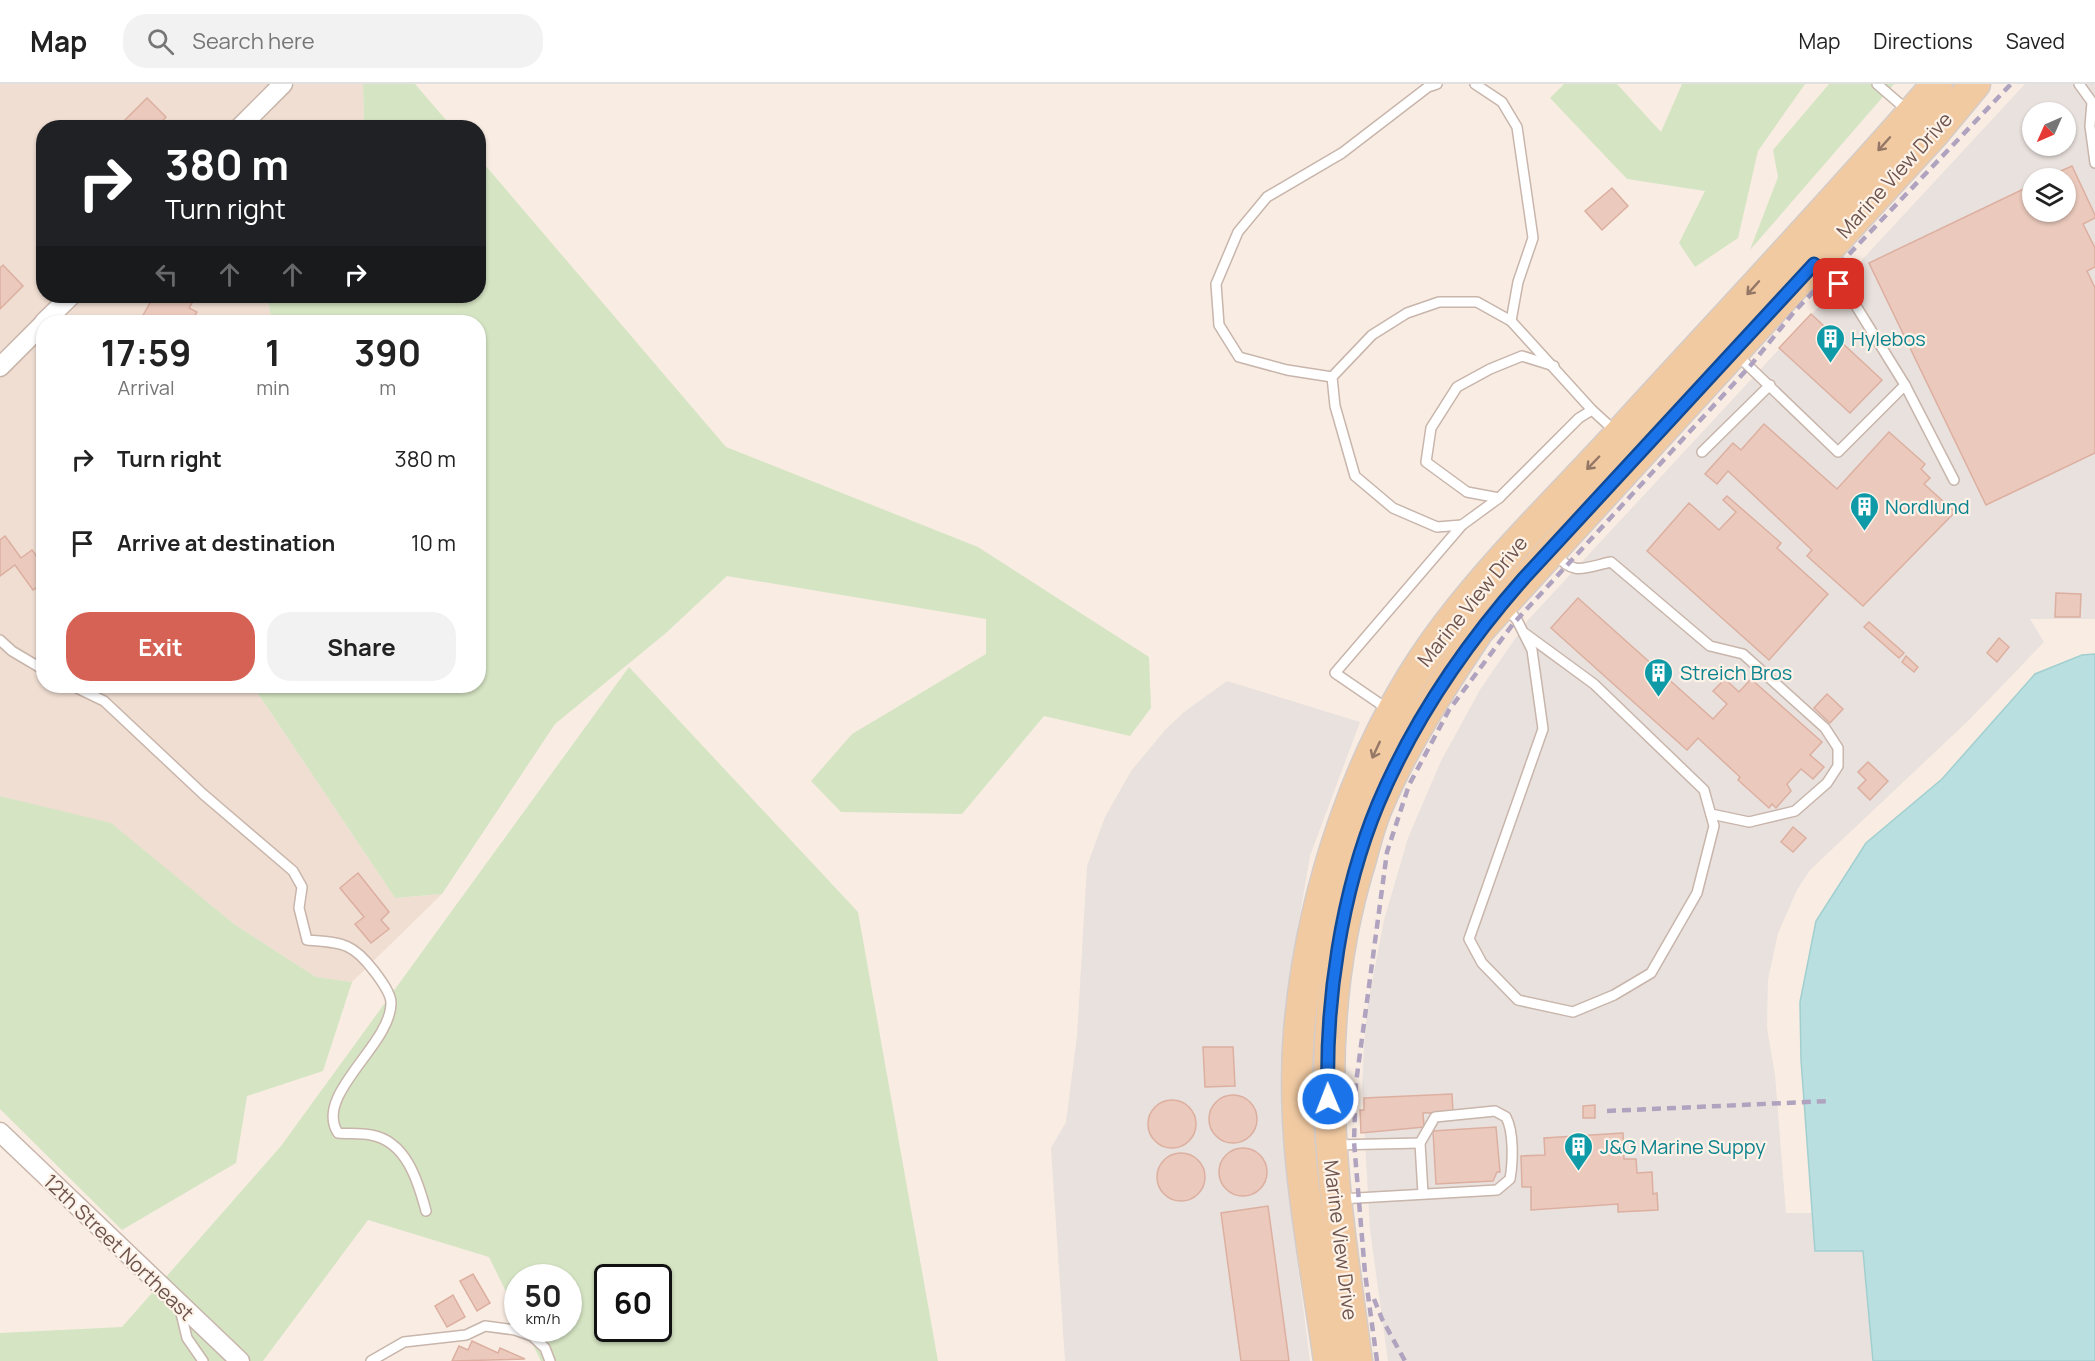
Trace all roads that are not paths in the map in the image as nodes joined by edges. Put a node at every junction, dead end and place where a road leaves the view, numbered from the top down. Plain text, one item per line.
1 (283, 84) edge
2 (1437, 84) edge
3 (1475, 84) edge
4 (1877, 84) edge
5 (1937, 84) edge
6 (1974, 84) edge
7 (2079, 84) edge
8 (1911, 114) junction
9 (247, 120) edge
10 (2095, 163) edge
11 (1814, 264) junction
12 (64, 303) edge
13 (52, 315) edge
14 (1511, 321) junction
15 (36, 331) edge
16 (1732, 351) junction
17 (1555, 366) junction
18 (0, 367) edge
19 (1332, 377) junction
20 (1770, 385) junction
21 (1905, 385) junction
22 (1592, 410) junction
23 (1619, 435) junction
24 (1702, 452) dead end
25 (1954, 480) dead end
26 (1498, 498) junction
27 (1462, 525) junction
28 (1551, 548) junction
29 (1502, 603) junction
30 (1523, 632) junction
31 (0, 640) edge
32 (36, 665) edge
33 (87, 693) edge
34 (1393, 713) junction
35 (1711, 814) junction
36 (0, 1132) edge
37 (1419, 1143) junction
38 (1330, 1146) junction
39 (1423, 1194) junction
40 (1335, 1200) junction
41 (426, 1211) dead end
42 (179, 1305) junction
43 (203, 1361) edge
44 (240, 1361) edge
45 (371, 1361) edge
46 (550, 1361) edge
47 (1329, 1361) edge
48 (1357, 1361) edge

1 - 9 street
2 - 19 lane
3 - 14 lane
4 - 8 lane
5 - 8 main road, Marine View Drive
6 - 11 main road, Marine View Drive
7 - 10 lane
8 -> 23 main road, Marine View Drive
11 - 16 main road, Marine View Drive
11 - 21 lane
12 - 13 street
14 - 17 lane
14 - 19 lane
15 - 18 street
16 - 20 lane
16 - 28 main road, Marine View Drive
17 - 22 lane
17 - 26 lane
19 - 27 lane
20 - 21 lane
20 - 24 lane
21 - 25 lane
22 - 23 lane
22 - 26 lane
23 -> 34 main road, Marine View Drive
26 - 27 lane
27 - 34 lane
28 - 29 main road, Marine View Drive
28 - 35 lane
29 - 30 lane
29 - 38 main road, Marine View Drive
30 - 35 lane
30 - 35 lane
31 - 32 lane
33 - 41 lane
34 -> 47 main road, Marine View Drive
36 - 42 street, 12th Street Northeast
37 - 38 lane
37 - 39 lane
37 - 39 lane
38 - 40 main road, Marine View Drive
39 - 40 lane
40 - 48 main road, Marine View Drive
42 - 43 lane
42 - 44 street, 12th Street Northeast
45 - 46 lane

